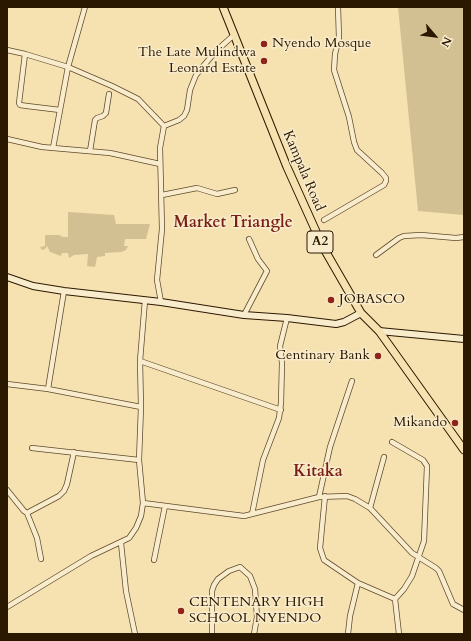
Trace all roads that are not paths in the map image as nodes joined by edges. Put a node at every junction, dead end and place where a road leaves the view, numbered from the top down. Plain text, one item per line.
1 (85, 7) edge
2 (224, 7) edge
3 (338, 7) edge
4 (235, 34) junction
5 (7, 50) edge
6 (25, 54) junction
7 (68, 67) junction
8 (109, 94) dead end
9 (60, 110) junction
10 (164, 126) junction
11 (7, 139) edge
12 (53, 148) junction
13 (90, 151) junction
14 (160, 164) junction
15 (234, 190) dead end
16 (162, 195) junction
17 (324, 220) dead end
18 (464, 237) edge
19 (250, 239) dead end
20 (376, 255) dead end
21 (7, 277) edge
22 (64, 291) junction
23 (145, 300) junction
24 (161, 302) junction
25 (361, 313) junction
26 (244, 315) junction
27 (287, 318) junction
28 (379, 332) junction
29 (464, 339) edge
30 (140, 361) junction
31 (352, 380) dead end
32 (9, 386) edge
33 (48, 389) junction
34 (141, 407) junction
35 (281, 410) junction
36 (392, 442) dead end
37 (32, 448) dead end
38 (464, 450) edge
39 (74, 452) junction
40 (384, 457) dead end
41 (139, 460) junction
42 (7, 490) edge
43 (325, 496) junction
44 (319, 497) junction
45 (143, 503) junction
46 (165, 506) junction
47 (370, 508) junction
48 (27, 513) junction
49 (252, 514) junction
50 (121, 543) junction
51 (419, 558) junction
52 (41, 559) dead end
53 (154, 560) dead end
54 (358, 583) junction
55 (395, 599) junction
56 (7, 607) edge
57 (464, 610) edge
58 (135, 634) edge
59 (212, 634) edge
60 (254, 634) edge
61 (348, 634) edge
62 (399, 634) edge

1 - 7 street
2 - 4 main road, Kampala Road / A2
3 - 17 street
4 - 10 street
4 - 25 main road, Kampala Road / A2
5 - 6 street
6 - 7 street
6 - 9 street
7 - 9 street
7 - 10 street
8 - 13 street
9 - 12 street
10 - 14 street
11 - 12 street
12 - 13 street
13 - 14 street
14 - 16 street
15 - 16 street
16 - 24 street
18 - 20 street
19 - 26 street
21 - 22 street
22 - 23 street
22 - 33 street
23 - 24 street
23 - 30 street
24 - 26 street
25 - 27 street
25 - 28 main road, Kampala Road / A2
26 - 27 street
27 - 35 street
28 - 29 street
28 - 38 main road, Kampala Road / A2
30 - 34 street
30 - 35 street
31 - 44 street
32 - 33 street
33 - 34 street
34 - 41 street
35 - 49 street
36 - 51 street
37 - 39 street
39 - 41 street
39 - 48 street
40 - 47 street
41 - 45 street
42 - 48 street
43 - 44 street
43 - 47 street
43 - 54 street
44 - 49 street
45 - 46 street
45 - 50 street
46 - 49 street
46 - 53 street
47 - 51 street
48 - 52 street
50 - 56 street
50 - 58 street
51 - 55 street
51 - 57 street
54 - 55 street
54 - 61 street
55 - 62 street
59 - 60 street

